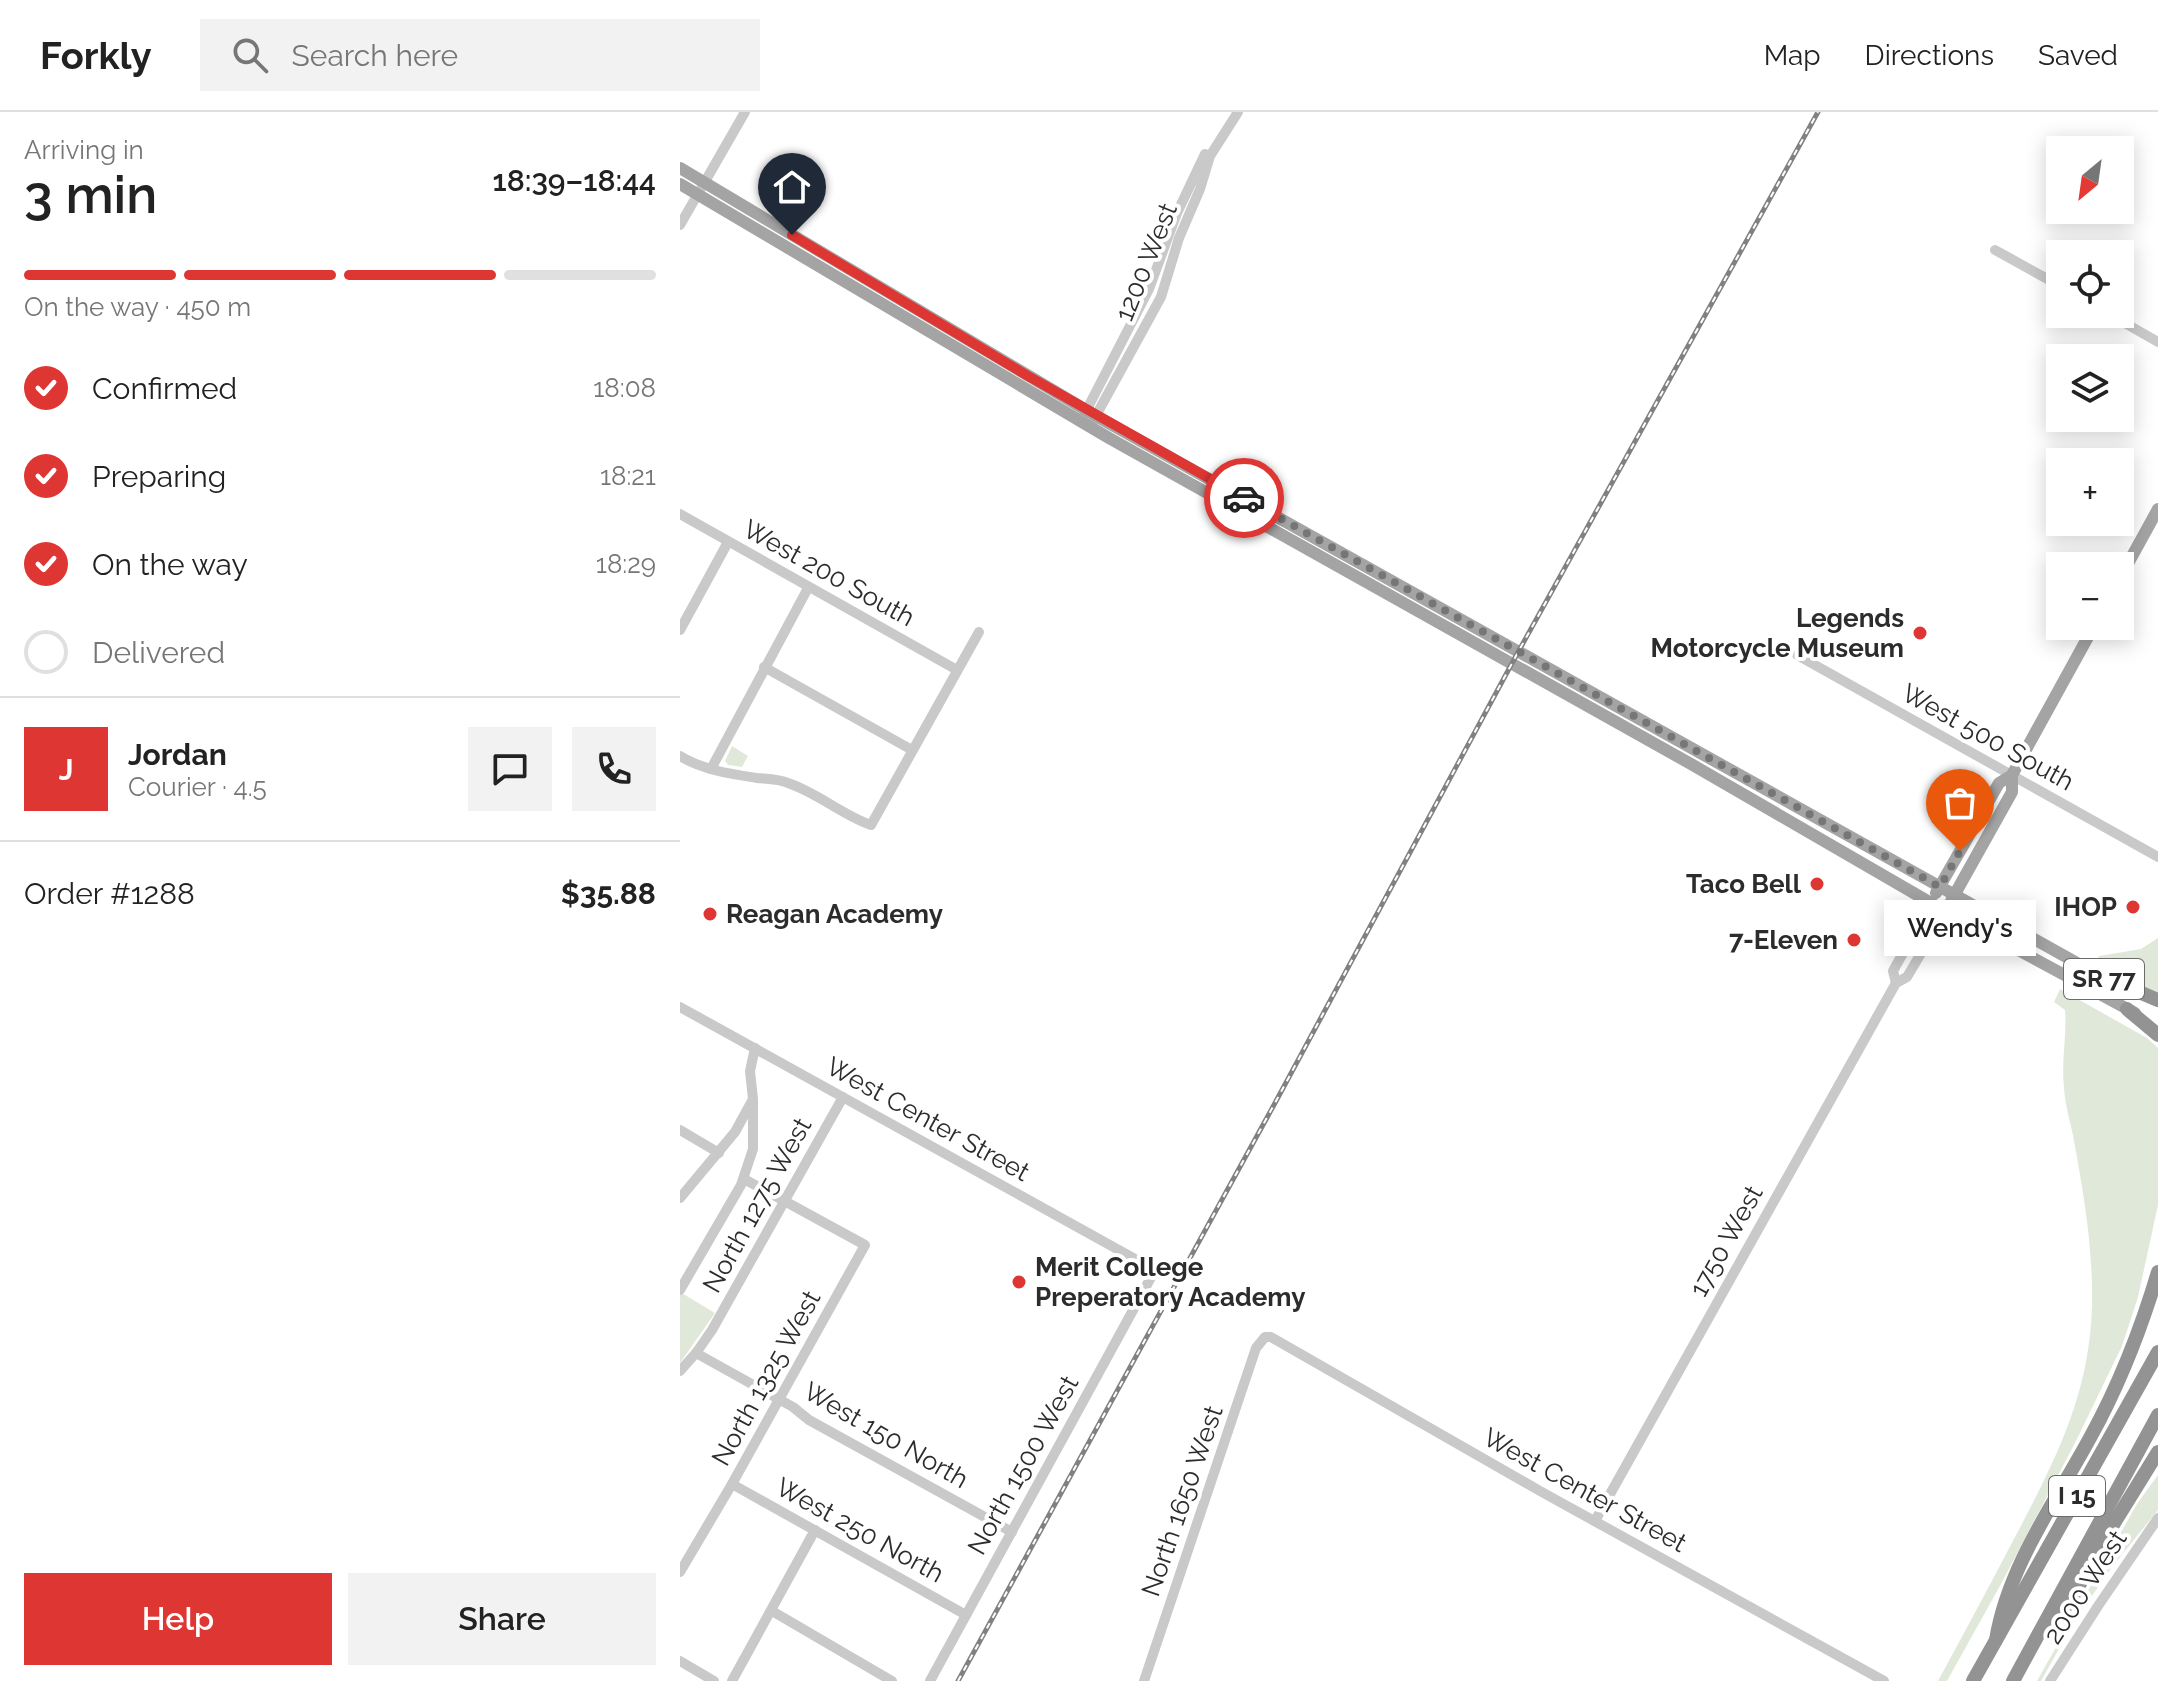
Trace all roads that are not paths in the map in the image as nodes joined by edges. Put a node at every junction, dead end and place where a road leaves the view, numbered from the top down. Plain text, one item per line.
1 (745, 112) edge
2 (1232, 112) edge
3 (1238, 112) edge
4 (680, 168) edge
5 (704, 182) junction
6 (680, 184) edge
7 (697, 195) junction
8 (680, 225) edge
9 (1995, 250) dead end
10 (2046, 278) edge
11 (2134, 328) edge
12 (2158, 342) edge
13 (1088, 418) junction
14 (2158, 509) edge
15 (680, 514) edge
16 (728, 542) junction
17 (2134, 553) edge
18 (808, 588) junction
19 (680, 630) edge
20 (979, 632) dead end
21 (2086, 640) edge
22 (1797, 655) dead end
23 (764, 667) junction
24 (957, 670) junction
25 (1589, 699) junction
26 (912, 750) junction
27 (680, 756) edge
28 (711, 769) junction
29 (2012, 775) junction
30 (2158, 857) edge
31 (1940, 887) junction
32 (1955, 895) junction
33 (1931, 903) junction
34 (1946, 911) junction
35 (1896, 983) junction
36 (2113, 983) junction
37 (2158, 1000) edge
38 (680, 1007) edge
39 (2158, 1007) edge
40 (2127, 1009) joint
41 (2157, 1028) edge
42 (755, 1048) junction
43 (843, 1097) junction
44 (753, 1099) junction
45 (680, 1130) edge
46 (719, 1153) junction
47 (744, 1179) junction
48 (680, 1198) edge
49 (785, 1201) junction
50 (1155, 1270) joint
51 (2158, 1272) edge
52 (680, 1290) edge
53 (1265, 1337) joint
54 (2158, 1352) edge
55 (696, 1353) junction
56 (680, 1371) edge
57 (779, 1399) junction
58 (2158, 1415) edge
59 (2158, 1452) edge
60 (732, 1484) junction
61 (2158, 1518) edge
62 (1595, 1521) junction
63 (815, 1530) junction
64 (1012, 1532) junction
65 (683, 1558) edge
66 (680, 1572) edge
67 (772, 1611) junction
68 (966, 1615) junction
69 (2041, 1631) junction
70 (1996, 1640) junction
71 (680, 1661) edge
72 (714, 1681) edge
73 (732, 1681) edge
74 (892, 1681) edge
75 (930, 1681) edge
76 (1144, 1681) edge
77 (1884, 1681) edge
78 (1973, 1681) edge
79 (2013, 1681) edge
80 (2050, 1681) edge

1 - 5 street
2 - 13 street, 1200 West
3 - 13 street, 1200 West
4 - 5 main road, SR 77
5 - 7 street
5 - 13 main road, SR 77
6 - 7 main road, SR 77
7 - 8 street
7 - 13 main road, SR 77
9 - 10 street
11 - 12 street
13 - 25 main road, SR 77
14 - 17 main road
15 - 16 street, West 200 South
16 - 18 street, West 200 South
16 - 19 street
18 - 23 street
18 - 24 street, West 200 South
20 - 24 street
21 - 29 main road
22 - 29 street, West 500 South
23 - 26 street
23 - 28 street
24 - 26 street
25 - 31 main road, SR 77
25 - 33 main road, SR 77
26 - 28 street
27 - 28 street
29 - 30 street, West 500 South
29 - 31 main road, 1750 West
29 - 32 main road, 1750 West
31 - 32 main road, SR 77
31 - 33 main road, 1750 West
32 - 34 main road, 1750 West
32 - 36 main road, SR 77
33 - 34 main road, SR 77
33 - 35 street, 1750 West
34 - 35 street, 1750 West
34 - 40 main road, SR 77
35 - 62 street, 1750 West
36 - 37 highway
36 - 39 main road, SR 77
38 - 42 street, West Center Street
40 - 41 highway
42 - 43 street, West Center Street
42 - 44 street
43 - 49 street, North 1275 West
43 - 50 street, West Center Street
44 - 46 street
44 - 47 street
45 - 46 street
46 - 48 street
47 - 49 street
47 - 52 street
49 - 55 street, North 1275 West
49 - 57 street, North 1325 West
50 - 64 street, North 1500 West
51 - 70 highway
53 - 62 street, West Center Street
53 - 76 street, North 1650 West
54 - 70 highway, I 15
55 - 56 street, North 1275 West
55 - 57 street, West 150 North
57 - 60 street, North 1325 West
57 - 64 street, West 150 North
58 - 69 highway, I 15
59 - 69 highway
60 - 63 street, West 250 North
60 - 65 street, North 1325 West
61 - 80 street, 2000 West
62 - 77 street, West Center Street
63 - 67 street
63 - 68 street, West 250 North
64 - 68 street, North 1500 West
65 - 66 street, North 1325 West
67 - 73 street
67 - 74 street
68 - 75 street, North 1500 West
69 - 79 highway, I 15
70 - 78 highway, I 15
71 - 72 street

